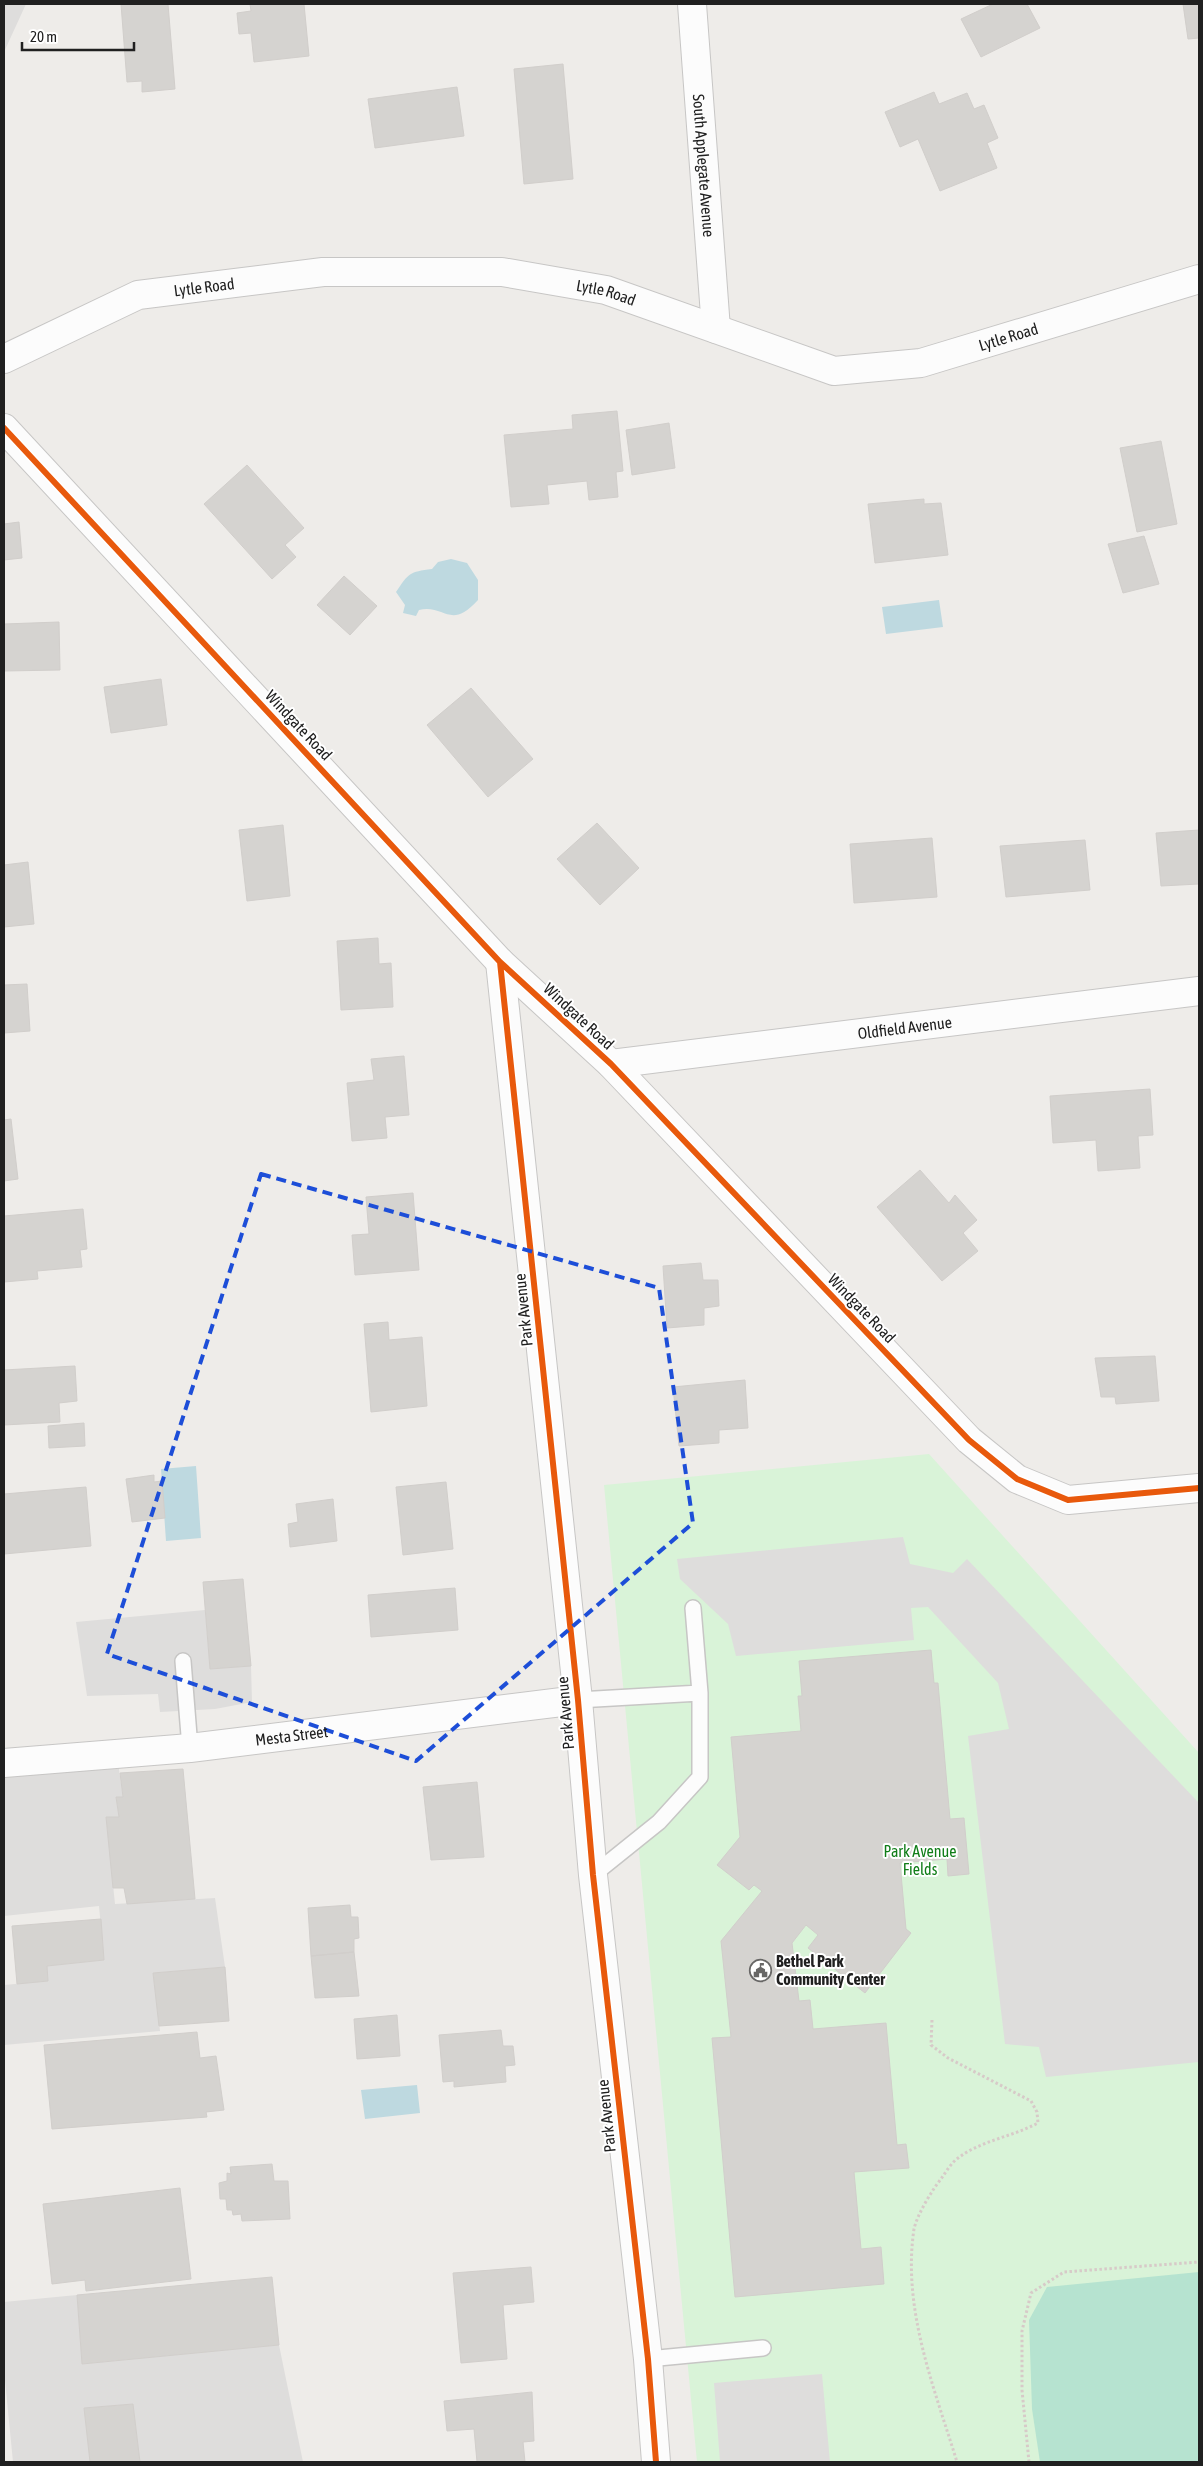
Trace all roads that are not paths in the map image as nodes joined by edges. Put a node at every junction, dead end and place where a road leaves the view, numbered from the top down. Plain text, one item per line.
1 (692, 4) edge
2 (1199, 280) edge
3 (716, 329) junction
4 (4, 359) edge
5 (4, 428) edge
6 (500, 962) junction
7 (1199, 991) edge
8 (611, 1064) junction
9 (1199, 1488) edge
10 (693, 1608) dead end
11 (183, 1661) dead end
12 (700, 1693) junction
13 (578, 1700) junction
14 (190, 1748) junction
15 (4, 1763) edge
16 (593, 1875) junction
17 (763, 2348) dead end
18 (648, 2359) junction
19 (656, 2462) edge

1 - 3 street, South Applegate Avenue
2 - 3 street, Lytle Road
3 - 4 street, Lytle Road
5 - 6 street, Windgate Road
6 - 8 street, Windgate Road
6 - 13 street, Park Avenue
7 - 8 street, Oldfield Avenue
8 - 9 street, Windgate Road
10 - 12 lane
11 - 14 lane
12 - 13 lane
12 - 16 lane
13 - 14 street, Mesta Street
13 - 16 street, Park Avenue
14 - 15 street, Mesta Street
16 - 18 street, Park Avenue
17 - 18 lane
18 - 19 street, Park Avenue

